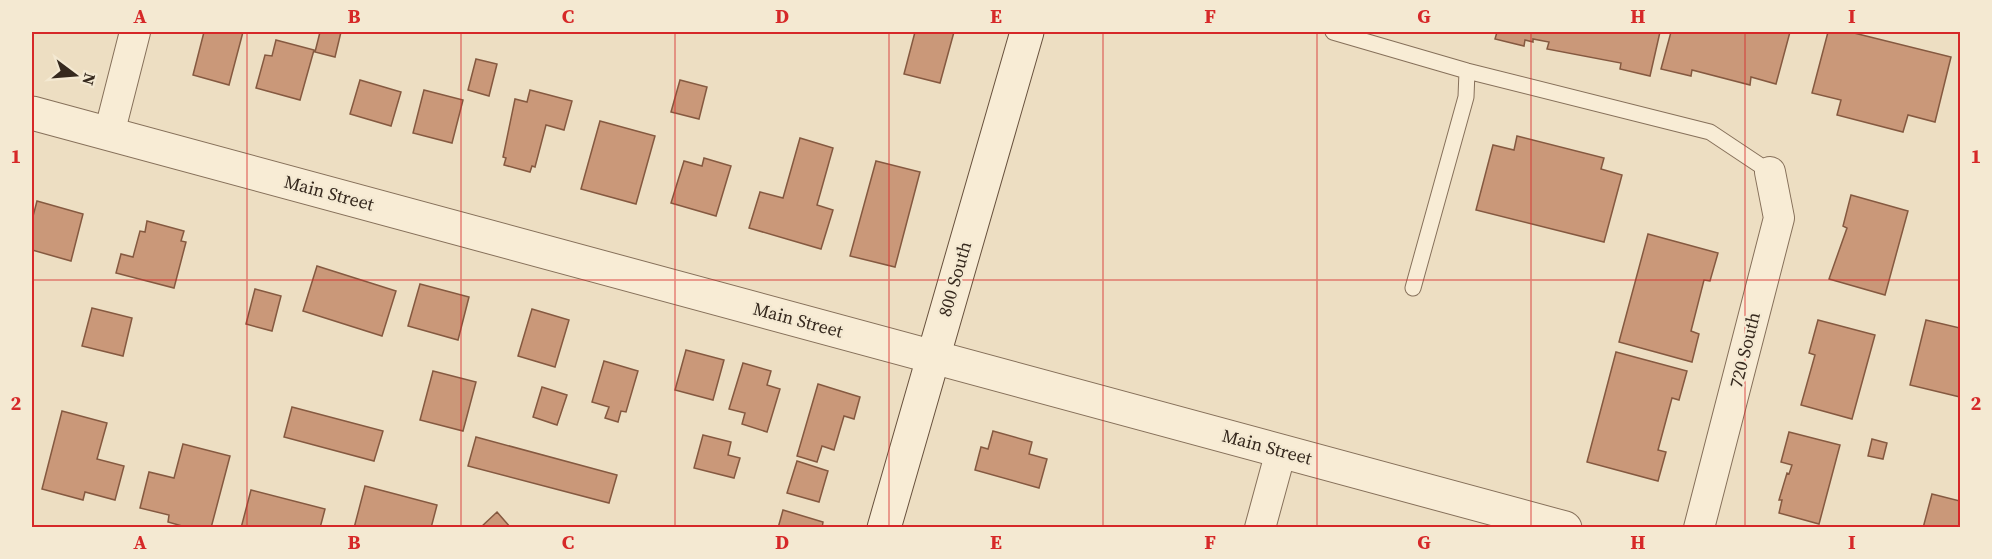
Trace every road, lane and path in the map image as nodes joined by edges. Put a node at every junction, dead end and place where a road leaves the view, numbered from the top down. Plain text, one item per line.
1 (135, 32) edge
2 (1027, 32) edge
3 (1333, 32) edge
4 (1467, 71) junction
5 (32, 113) edge
6 (109, 134) junction
7 (1770, 172) joint
8 (1413, 288) dead end
9 (933, 356) junction
10 (1281, 451) junction
11 (884, 528) edge
12 (1260, 528) edge
13 (1565, 528) edge
14 (1699, 528) edge

1 - 6 street
2 - 9 street, 800 South
3 - 4 lane
4 - 7 lane
4 - 8 lane
5 - 6 street, Main Street
6 - 9 street, Main Street
7 - 14 street, 720 South
9 - 10 street, Main Street
9 - 11 street, 800 South
10 - 12 street
10 - 13 street, Main Street

